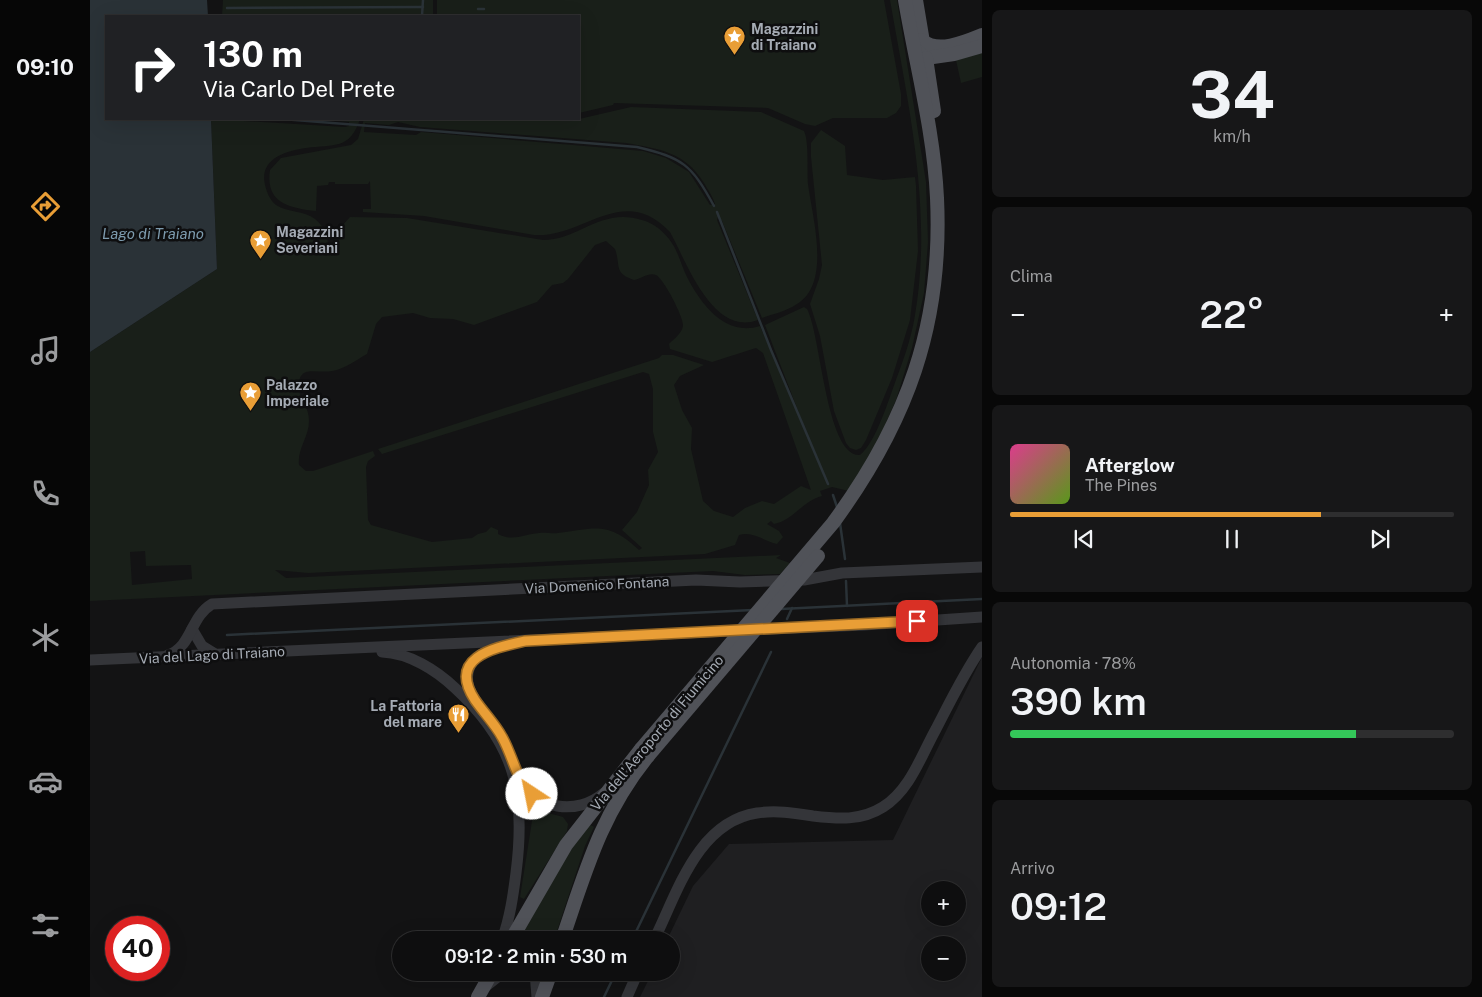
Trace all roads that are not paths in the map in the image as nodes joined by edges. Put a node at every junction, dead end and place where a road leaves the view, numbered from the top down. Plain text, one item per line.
1 (905, 0) edge
2 (916, 0) edge
3 (982, 35) edge
4 (917, 38) junction
5 (982, 46) edge
6 (952, 49) junction
7 (926, 58) junction
8 (982, 567) edge
9 (982, 617) edge
10 (192, 629) junction
11 (525, 641) junction
12 (982, 647) edge
13 (351, 649) junction
14 (217, 654) junction
15 (164, 657) junction
16 (90, 660) edge
17 (468, 668) junction
18 (444, 679) junction
19 (645, 752) junction
20 (520, 777) junction
21 (612, 784) junction
22 (505, 931) edge
23 (516, 931) edge
24 (518, 931) edge
25 (565, 931) edge
26 (659, 931) edge
27 (486, 981) edge
28 (491, 981) edge
29 (536, 981) edge
30 (548, 981) edge
31 (634, 981) edge
32 (478, 996) edge
33 (537, 997) edge
34 (542, 997) edge
35 (627, 997) edge

1 - 4 main road, Via dell'Aeroporto di Fiumicino, bridge
2 - 4 main road, Via dell'Aeroporto di Fiumicino
3 - 6 main road
4 - 6 main road
4 - 7 main road, Via dell'Aeroporto di Fiumicino
4 - 19 main road, Via dell'Aeroporto di Fiumicino, bridge
5 - 6 main road
6 - 7 main road
7 - 19 main road, Via dell'Aeroporto di Fiumicino, bridge
8 - 10 street, Via Domenico Fontana
9 - 11 street
10 - 14 street
10 - 15 street
11 - 13 street
11 - 17 street
12 - 26 street
13 - 14 street, Via del Lago di Traiano
13 - 18 street
14 - 15 street, Via del Lago di Traiano
15 - 16 street, Via del Lago di Traiano
17 - 18 street
17 - 20 street
18 - 22 street
19 - 21 main road, Via dell'Aeroporto di Fiumicino
19 - 25 main road, Via dell'Aeroporto di Fiumicino
20 - 21 street
20 - 23 street
21 - 24 main road, Via dell'Aeroporto di Fiumicino
27 - 32 main road
28 - 32 street
29 - 33 street
30 - 34 main road
31 - 35 street

